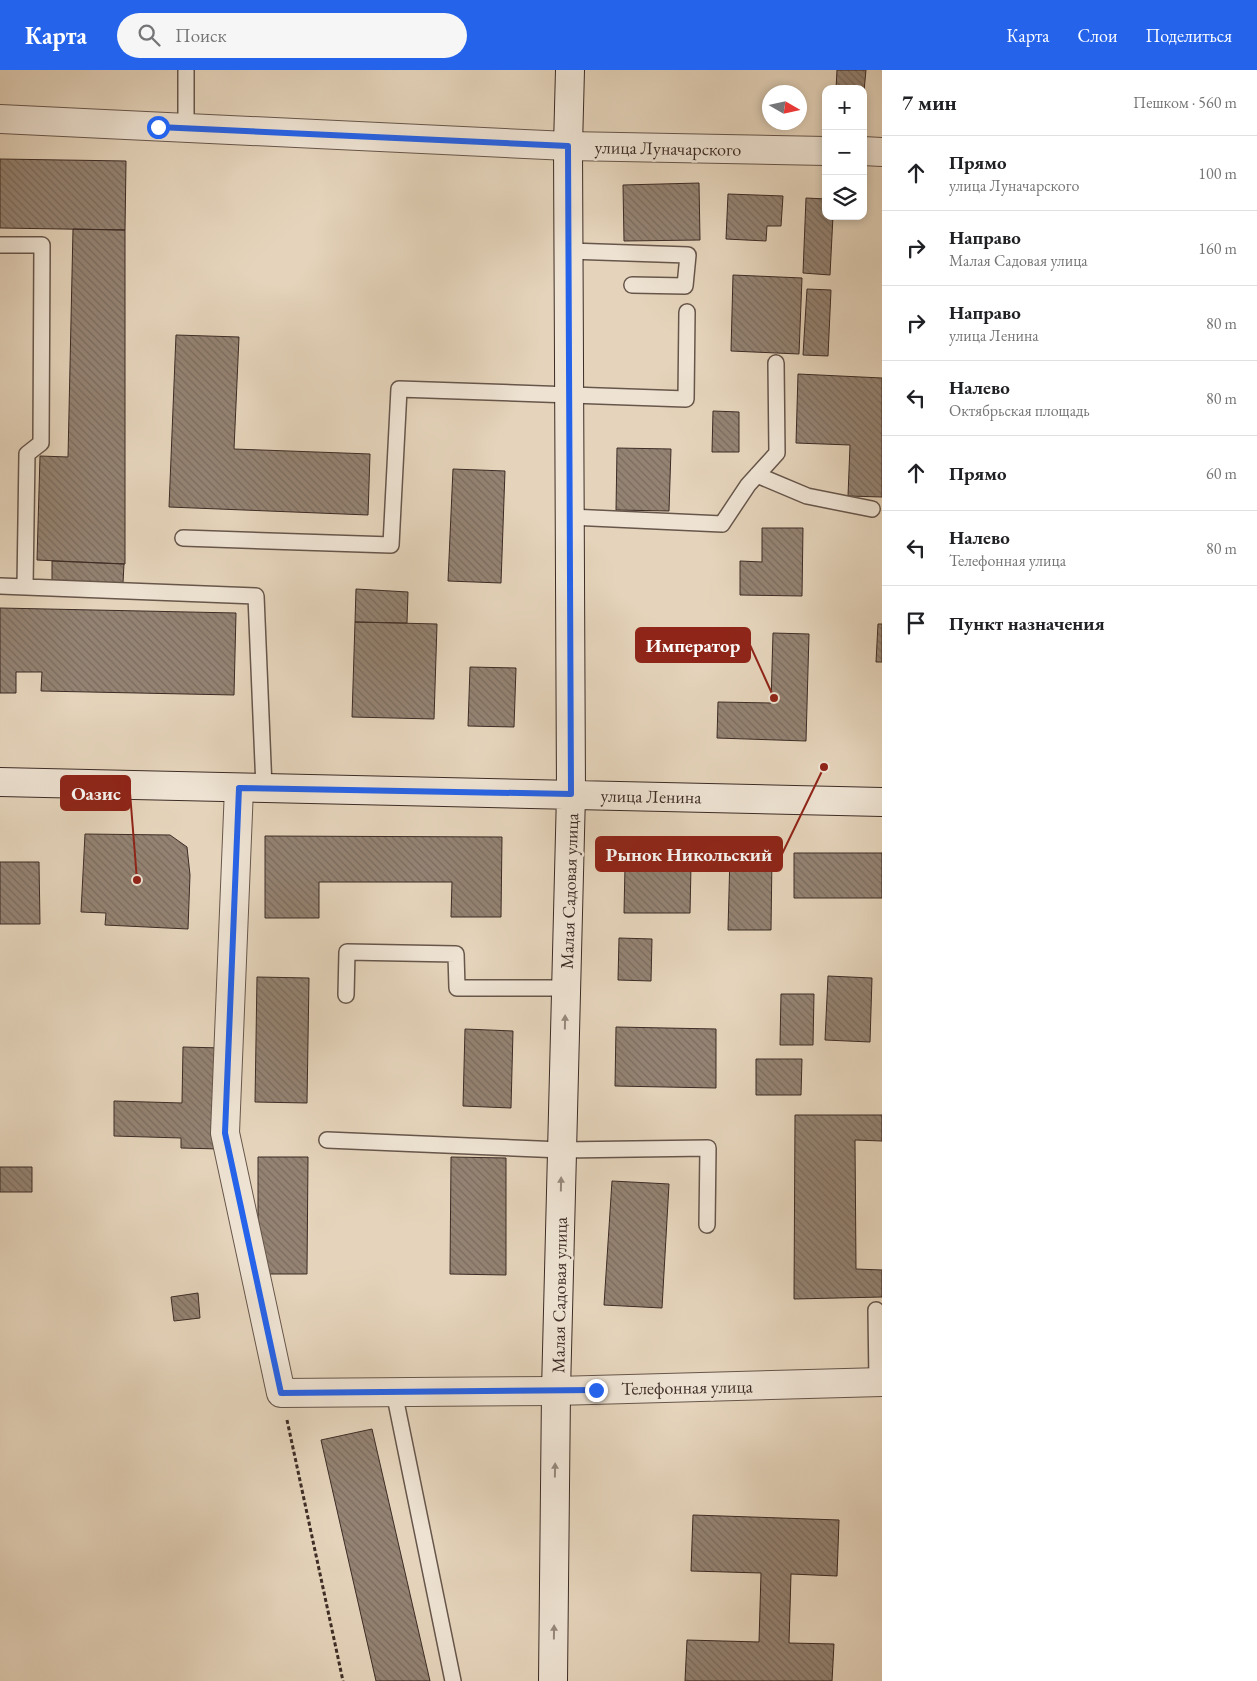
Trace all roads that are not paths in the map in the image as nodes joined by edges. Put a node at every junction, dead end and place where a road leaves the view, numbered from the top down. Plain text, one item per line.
1 (186, 70) edge
2 (570, 70) edge
3 (0, 119) edge
4 (186, 128) junction
5 (568, 146) junction
6 (822, 151) edge
7 (867, 151) edge
8 (882, 152) edge
9 (0, 245) edge
10 (569, 251) junction
11 (632, 285) dead end
12 (687, 312) dead end
13 (776, 363) dead end
14 (569, 394) junction
15 (757, 475) junction
16 (872, 509) dead end
17 (570, 517) junction
18 (183, 538) dead end
19 (0, 586) edge
20 (24, 587) junction
21 (0, 782) edge
22 (252, 788) junction
23 (571, 794) junction
24 (882, 802) edge
25 (566, 988) junction
26 (346, 995) dead end
27 (327, 1140) dead end
28 (562, 1150) junction
29 (707, 1225) dead end
30 (876, 1310) dead end
31 (879, 1382) edge
32 (556, 1390) junction
33 (394, 1392) junction
34 (453, 1681) edge
35 (553, 1681) edge

1 - 4 lane
2 - 5 street, Малая Садовая улица
3 - 4 street, улица Луначарского
4 - 5 street, улица Луначарского
5 - 6 street, улица Луначарского
5 - 10 street, Малая Садовая улица
7 - 8 street
9 - 20 lane
10 - 11 lane
10 - 14 street, Малая Садовая улица
12 - 14 lane
13 - 15 lane
14 - 17 street, Малая Садовая улица
14 - 18 lane
15 - 16 lane
15 - 17 lane
17 - 23 street, Малая Садовая улица
19 - 20 lane
20 - 22 lane
21 - 22 street, улица Ленина
22 - 23 street, улица Ленина
22 - 33 street, Телефонная улица
23 - 24 street, улица Ленина
23 - 25 street, Малая Садовая улица
25 - 26 lane
28 -> 25 street, Малая Садовая улица
27 - 28 lane
28 - 29 lane
32 -> 28 street, Малая Садовая улица
30 - 31 lane
31 - 32 street, Телефонная улица
32 - 33 street, Телефонная улица
35 -> 32 street, Малая Садовая улица
33 - 34 lane

